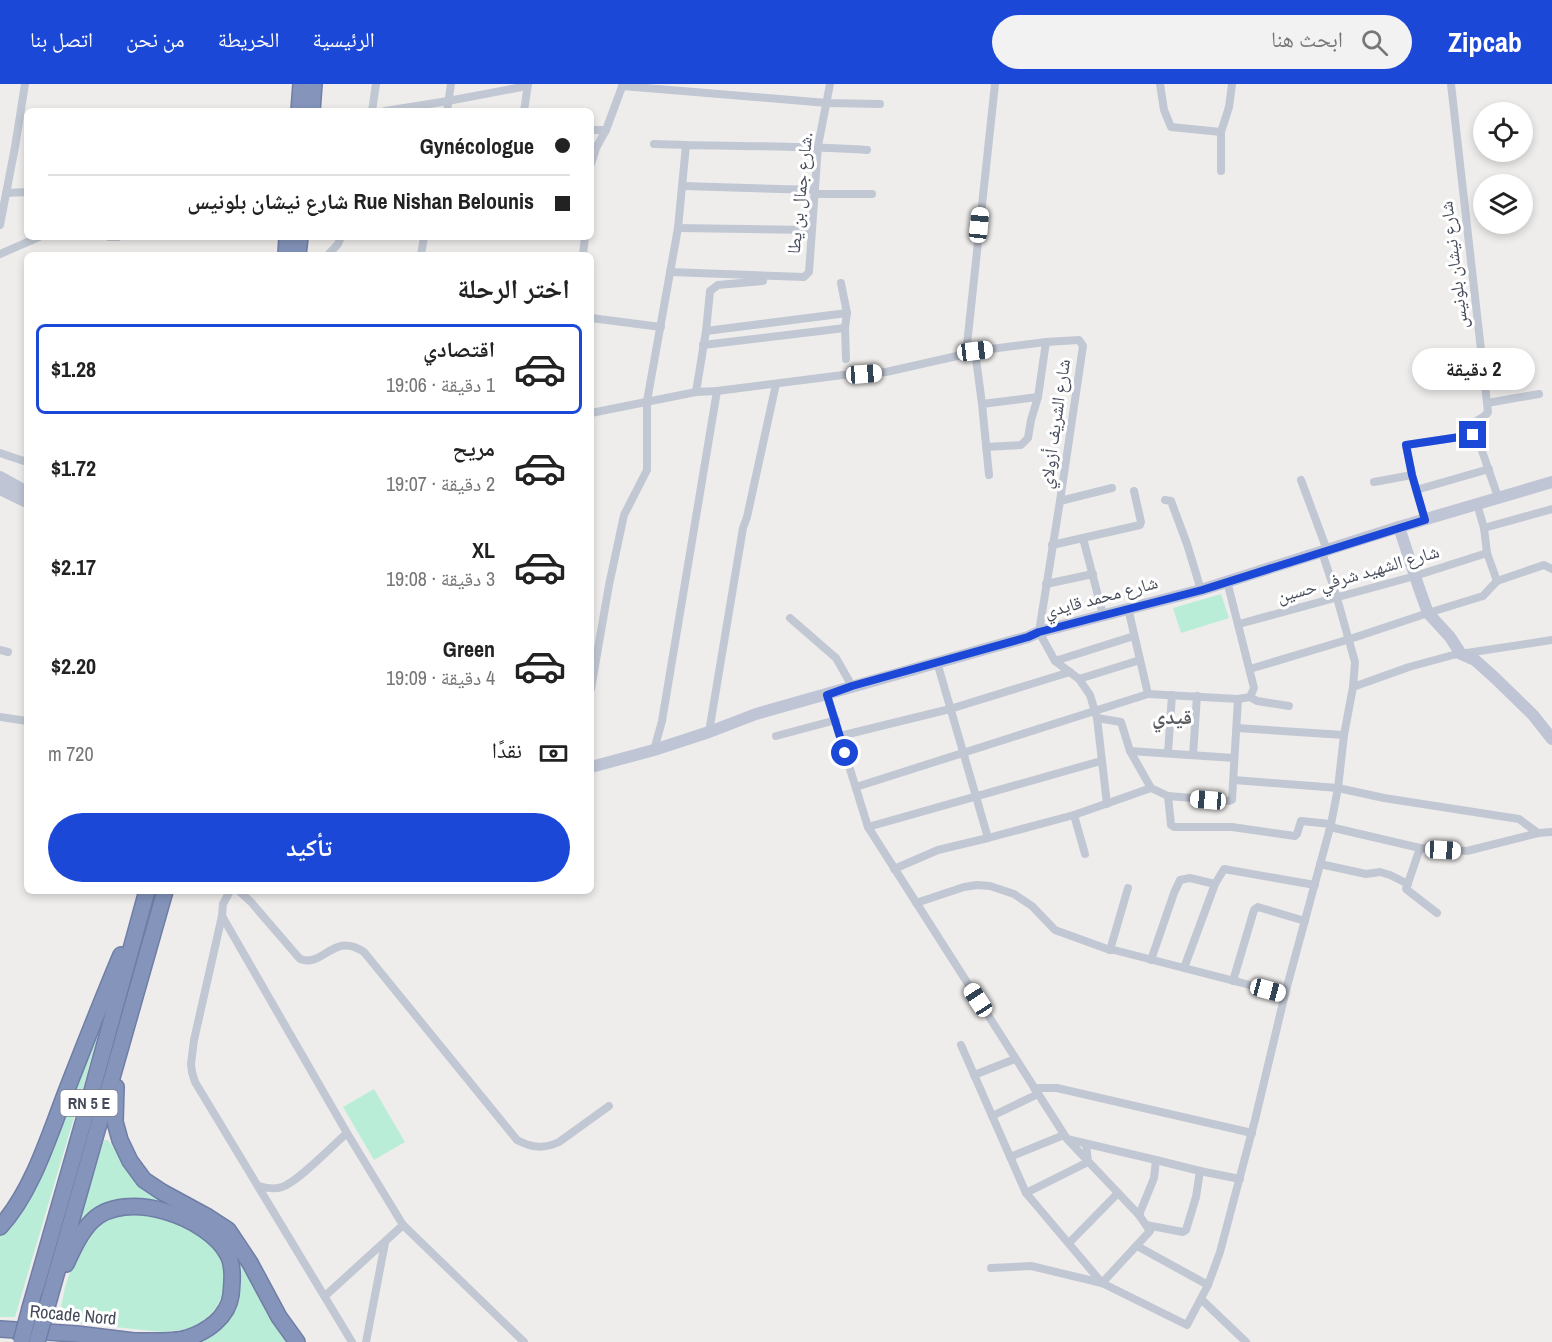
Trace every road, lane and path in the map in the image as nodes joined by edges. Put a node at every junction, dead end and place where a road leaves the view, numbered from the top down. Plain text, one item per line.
1 (26, 84) edge
2 (302, 84) edge
3 (314, 84) edge
4 (376, 84) edge
5 (451, 84) edge
6 (830, 84) edge
7 (995, 84) edge
8 (1160, 84) edge
9 (1232, 84) edge
10 (1451, 84) edge
11 (527, 85) edge
12 (623, 85) edge
13 (448, 101) junction
14 (827, 103) junction
15 (880, 104) dead end
16 (299, 108) edge
17 (312, 108) edge
18 (372, 108) edge
19 (404, 108) edge
20 (447, 108) edge
21 (524, 108) edge
22 (594, 130) edge
23 (606, 130) junction
24 (1221, 132) junction
25 (654, 144) dead end
26 (686, 145) junction
27 (819, 146) junction
28 (867, 150) dead end
29 (594, 154) edge
30 (1221, 171) dead end
31 (683, 186) junction
32 (24, 192) edge
33 (815, 192) junction
34 (6, 193) junction
35 (872, 194) dead end
36 (0, 225) edge
37 (678, 228) junction
38 (811, 230) junction
39 (32, 240) edge
40 (0, 254) edge
41 (670, 272) junction
42 (763, 281) dead end
43 (842, 283) dead end
44 (847, 313) junction
45 (594, 318) edge
46 (661, 327) junction
47 (845, 328) junction
48 (706, 331) junction
49 (1046, 342) junction
50 (703, 345) junction
51 (970, 352) junction
52 (846, 359) dead end
53 (776, 384) junction
54 (717, 391) junction
55 (696, 392) junction
56 (1539, 394) dead end
57 (1038, 397) junction
58 (647, 401) junction
59 (1487, 403) junction
60 (981, 404) junction
61 (594, 411) edge
62 (1473, 435) junction
63 (986, 447) junction
64 (0, 453) edge
65 (24, 461) dead end
66 (1489, 469) junction
67 (989, 475) dead end
68 (1412, 475) junction
69 (0, 477) edge
70 (1301, 480) dead end
71 (1374, 482) dead end
72 (1552, 483) edge
73 (1112, 488) dead end
74 (0, 489) edge
75 (24, 490) edge
76 (1416, 490) junction
77 (1134, 491) dead end
78 (1498, 497) junction
79 (1165, 500) dead end
80 (24, 501) edge
81 (1060, 501) junction
82 (1477, 504) junction
83 (1552, 509) edge
84 (1425, 520) junction
85 (1399, 527) junction
86 (1484, 528) junction
87 (1083, 538) junction
88 (1052, 545) junction
89 (1324, 551) junction
90 (1487, 553) junction
91 (1550, 565) edge
92 (1093, 574) junction
93 (1415, 576) junction
94 (1227, 581) junction
95 (1497, 581) junction
96 (1046, 584) junction
97 (1202, 590) junction
98 (1337, 598) junction
99 (1128, 608) junction
100 (1428, 612) junction
101 (1103, 615) junction
102 (790, 618) dead end
103 (1239, 624) junction
104 (1039, 632) junction
105 (1134, 636) junction
106 (1350, 639) junction
107 (1552, 640) edge
108 (1461, 654) junction
109 (1140, 660) junction
110 (937, 662) junction
111 (1055, 662) junction
112 (1250, 669) junction
113 (594, 672) edge
114 (1070, 672) junction
115 (1079, 679) junction
116 (852, 686) junction
117 (1353, 687) junction
118 (1148, 694) junction
119 (827, 695) junction
120 (1172, 695) junction
121 (1197, 696) junction
122 (1250, 697) junction
123 (1238, 699) junction
124 (1289, 706) dead end
125 (951, 709) junction
126 (1096, 714) junction
127 (0, 717) edge
128 (836, 720) junction
129 (24, 721) edge
130 (1237, 728) junction
131 (710, 732) junction
132 (1344, 735) junction
133 (776, 736) dead end
134 (840, 736) junction
135 (1552, 739) edge
136 (654, 750) junction
137 (1130, 751) junction
138 (964, 752) junction
139 (1168, 753) junction
140 (1193, 755) junction
141 (1234, 758) junction
142 (1101, 761) junction
143 (594, 766) edge
144 (1234, 780) junction
145 (856, 788) junction
146 (1151, 788) junction
147 (1338, 788) junction
148 (1168, 796) junction
149 (977, 797) junction
150 (1107, 804) junction
151 (1074, 815) junction
152 (1330, 826) junction
153 (868, 827) junction
154 (1552, 832) edge
155 (1538, 833) junction
156 (988, 838) junction
157 (1420, 848) junction
158 (1085, 854) dead end
159 (1320, 864) junction
160 (894, 869) junction
161 (1215, 884) junction
162 (1408, 884) junction
163 (1315, 885) junction
164 (1128, 888) dead end
165 (146, 894) edge
166 (164, 894) edge
167 (228, 894) edge
168 (242, 894) edge
169 (916, 903) junction
170 (1437, 913) dead end
171 (222, 916) junction
172 (1305, 921) junction
173 (1110, 950) junction
174 (1151, 960) junction
175 (1184, 968) junction
176 (1233, 981) junction
177 (1285, 994) junction
178 (961, 1045) dead end
179 (118, 1058) junction
180 (1016, 1059) junction
181 (974, 1075) junction
182 (1036, 1091) junction
183 (609, 1106) dead end
184 (992, 1116) junction
185 (347, 1133) junction
186 (1252, 1133) junction
187 (1066, 1137) junction
188 (1086, 1144) junction
189 (1010, 1157) junction
190 (1156, 1160) junction
191 (1088, 1162) junction
192 (1200, 1171) junction
193 (1240, 1179) junction
194 (258, 1186) junction
195 (1026, 1193) junction
196 (1118, 1193) junction
197 (1139, 1215) junction
198 (403, 1225) junction
199 (1146, 1225) junction
200 (0, 1227) edge
201 (385, 1242) junction
202 (1068, 1244) junction
203 (1137, 1246) junction
204 (991, 1268) dead end
205 (1089, 1268) junction
206 (1078, 1277) junction
207 (1102, 1282) junction
208 (1208, 1285) junction
209 (50, 1296) junction
210 (325, 1296) junction
211 (1201, 1299) junction
212 (0, 1329) edge
213 (21, 1342) edge
214 (37, 1342) edge
215 (140, 1342) edge
216 (297, 1342) edge
217 (352, 1342) edge
218 (366, 1342) edge
219 (524, 1342) edge
220 (1246, 1342) edge

1 - 34 street
2 - 16 highway
3 - 17 highway
4 - 18 street
5 - 13 street
6 - 14 street, شارع جمال بن يطا.
7 - 51 street
8 - 24 street
9 - 24 street
10 - 59 street, شارع نيشان بلونيس
11 - 13 street
11 - 21 street
12 - 14 street
12 - 23 street
13 - 19 street
13 - 20 street
14 - 15 street
14 - 27 street, شارع جمال بن يطا.
22 - 23 street
23 - 29 street
24 - 30 street
25 - 26 street
26 - 27 street
26 - 31 street
27 - 28 street
27 - 33 street, شارع جمال بن يطا.
31 - 33 street
31 - 37 street
32 - 34 street
33 - 35 street
33 - 38 street, شارع جمال بن يطا.
34 - 36 street
37 - 38 street
37 - 41 street
38 - 41 street, شارع جمال بن يطا.
39 - 40 street
41 - 46 street
42 - 48 street
43 - 44 street
44 - 47 street
44 - 48 street
45 - 46 street
46 - 58 street
47 - 50 street
47 - 52 street
48 - 50 street
49 - 51 street, شارع الشريف أزولاي
49 - 57 street
49 - 81 street, شارع الشريف أزولاي
50 - 55 street
51 - 53 street, شارع الشريف أزولاي
51 - 60 street
53 - 54 street, شارع الشريف أزولاي
53 - 131 street
54 - 55 street, شارع الشريف أزولاي
54 - 136 street
55 - 58 street, شارع الشريف أزولاي
56 - 59 street
57 - 60 street
57 - 63 street
58 - 61 street, شارع الشريف أزولاي
58 - 113 street
59 - 62 street
60 - 63 street
62 - 66 street
62 - 68 street
63 - 67 street
64 - 65 street
66 - 76 street
66 - 78 street
68 - 71 street
68 - 76 street
69 - 75 main road
70 - 89 street
72 - 78 main road, شارع محمد قايدي
73 - 81 street
74 - 80 main road
76 - 84 street
77 - 87 street
78 - 82 main road, شارع محمد قايدي
79 - 97 street
81 - 88 street, شارع الشريف أزولاي
82 - 84 main road, شارع محمد قايدي
82 - 86 street
83 - 86 street
84 - 85 main road, شارع محمد قايدي
85 - 89 main road, شارع محمد قايدي
85 - 93 main road
86 - 90 street
87 - 88 street
87 - 92 street
88 - 96 street, شارع الشريف أزولاي
89 - 94 main road, شارع محمد قايدي
89 - 98 street
90 - 93 street, شارع الشهيد شرفي حسين
90 - 95 street
91 - 95 street
92 - 96 street
92 - 101 street
93 - 98 street, شارع الشهيد شرفي حسين
93 - 100 main road
94 - 97 main road, شارع محمد قايدي
94 - 103 street
95 - 100 street
96 - 104 street, شارع الشريف أزولاي
97 - 99 main road, شارع محمد قايدي
98 - 103 street, شارع الشهيد شرفي حسين
98 - 106 street
99 - 101 main road, شارع محمد قايدي
99 - 105 street
100 - 106 street
100 - 108 main road
101 - 104 main road, شارع محمد قايدي
102 - 116 street
103 - 112 street
104 - 110 main road, شارع محمد قايدي
104 - 111 street
105 - 109 street
105 - 111 street
106 - 112 street
106 - 117 street
107 - 108 street
108 - 117 street
108 - 135 main road
109 - 115 street
109 - 118 street
110 - 116 main road, شارع محمد قايدي
110 - 125 street
111 - 114 street
112 - 122 street
114 - 115 street
114 - 125 street
115 - 126 street
116 - 119 main road, شارع محمد قايدي
117 - 132 street
118 - 120 street
118 - 126 street
119 - 128 street
119 - 131 main road, شارع محمد قايدي
120 - 121 street
120 - 139 street
121 - 123 street
121 - 140 street
122 - 123 street
122 - 124 street
123 - 130 street
125 - 134 street
125 - 138 street
126 - 137 street
126 - 138 street
126 - 142 street
127 - 129 street
128 - 133 street
128 - 134 street
130 - 132 street
130 - 141 street
131 - 136 main road, شارع محمد قايدي
132 - 147 street
134 - 145 street
136 - 143 main road, شارع محمد قايدي
137 - 139 street
137 - 146 street
138 - 145 street
138 - 149 street
139 - 140 street
140 - 141 street
141 - 144 street
142 - 149 street
142 - 150 street
144 - 147 street
144 - 148 street
145 - 153 street
146 - 148 street
146 - 150 street
147 - 152 street
147 - 155 street
148 - 152 street
149 - 153 street
149 - 156 street
150 - 151 street
151 - 156 street
151 - 158 street
152 - 157 street
152 - 159 street
153 - 160 street
154 - 155 street
155 - 157 street
156 - 160 street
157 - 162 street
159 - 162 street
159 - 163 street
160 - 169 street
161 - 163 street
161 - 174 street
161 - 175 street
162 - 170 street
163 - 172 street
164 - 173 street
165 - 200 highway
165 - 213 highway, RN 5 E, bridge
166 - 179 highway, RN 5 E
167 - 171 street
168 - 183 street
169 - 173 street
169 - 180 street
171 - 185 street
171 - 194 street
172 - 176 street
172 - 177 street
173 - 174 street
174 - 175 street
175 - 176 street
176 - 177 street
177 - 186 street
178 - 181 street
179 - 209 highway, RN 5 E
179 - 216 highway
180 - 181 street
180 - 182 street
181 - 184 street
182 - 184 street
182 - 186 street
182 - 187 street
184 - 189 street
185 - 194 street
185 - 198 street
186 - 193 street
187 - 188 street
187 - 189 street
187 - 191 street
188 - 190 street
188 - 191 street
189 - 195 street
190 - 192 street
190 - 197 street
191 - 195 street
191 - 196 street
192 - 193 street
192 - 199 street
193 - 208 street
194 - 210 street
195 - 202 street
196 - 197 street
196 - 202 street
197 - 199 street
198 - 201 street
198 - 219 street
199 - 203 street
201 - 210 street
201 - 218 street
202 - 205 street
203 - 207 street
203 - 208 street
204 - 206 street
205 - 206 street
205 - 207 street
206 - 207 street
207 - 211 street
208 - 211 street
209 - 214 highway, RN 5 E, bridge
209 - 215 highway, Rocade Nord
210 - 217 street
211 - 220 street
212 - 215 highway, Rocade Nord

